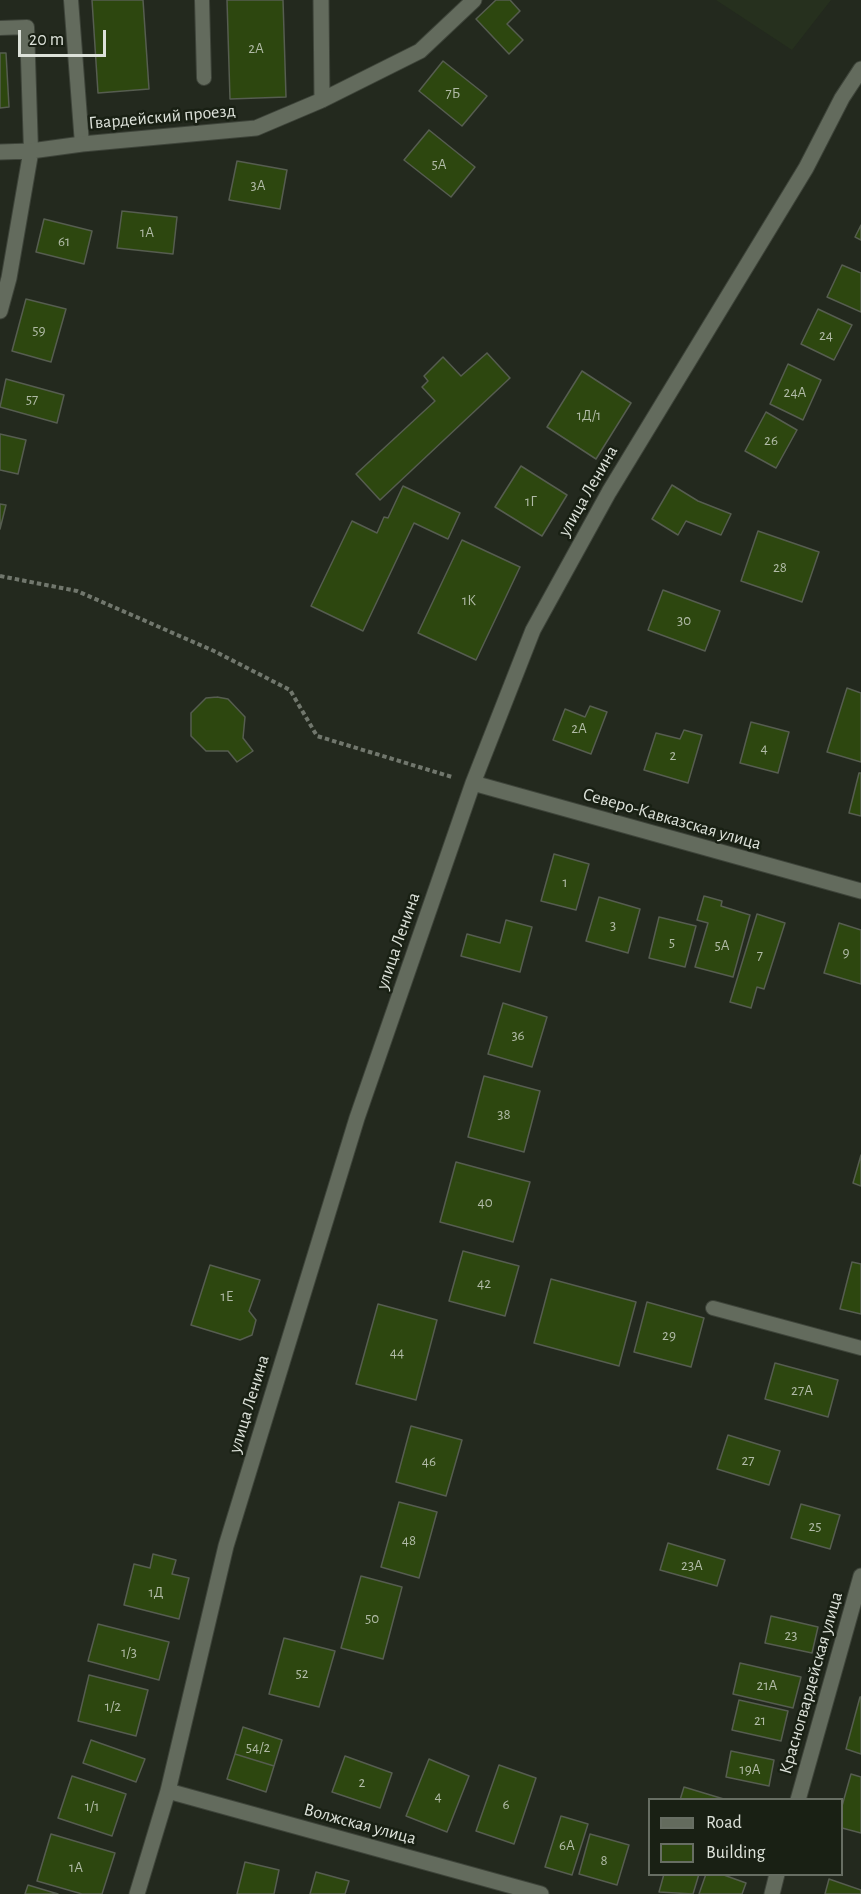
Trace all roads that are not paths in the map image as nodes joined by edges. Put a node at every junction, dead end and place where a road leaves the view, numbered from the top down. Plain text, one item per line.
1 (71, 0) edge
2 (202, 0) edge
3 (321, 0) edge
4 (474, 0) edge
5 (0, 28) edge
6 (861, 69) edge
7 (204, 78) dead end
8 (322, 100) junction
9 (82, 144) junction
10 (0, 152) edge
11 (32, 152) junction
12 (0, 311) edge
13 (473, 783) junction
14 (861, 891) edge
15 (713, 1308) dead end
16 (861, 1348) edge
17 (861, 1576) edge
18 (168, 1791) junction
19 (799, 1798) edge
20 (777, 1876) edge
21 (137, 1894) edge
22 (541, 1894) edge
23 (772, 1894) edge

1 - 9 lane
2 - 7 lane
3 - 8 street
4 - 8 street, Гвардейский проезд
5 - 11 lane
6 - 13 street, улица Ленина
8 - 9 street, Гвардейский проезд
9 - 11 street, Гвардейский проезд
10 - 11 street, Гвардейский проезд
11 - 12 street
13 - 14 street, Северо-Кавказская улица
13 - 18 street, улица Ленина
15 - 16 lane
17 - 19 street, Красногвардейская улица
18 - 21 street, улица Ленина
18 - 22 street, Волжская улица
20 - 23 street

